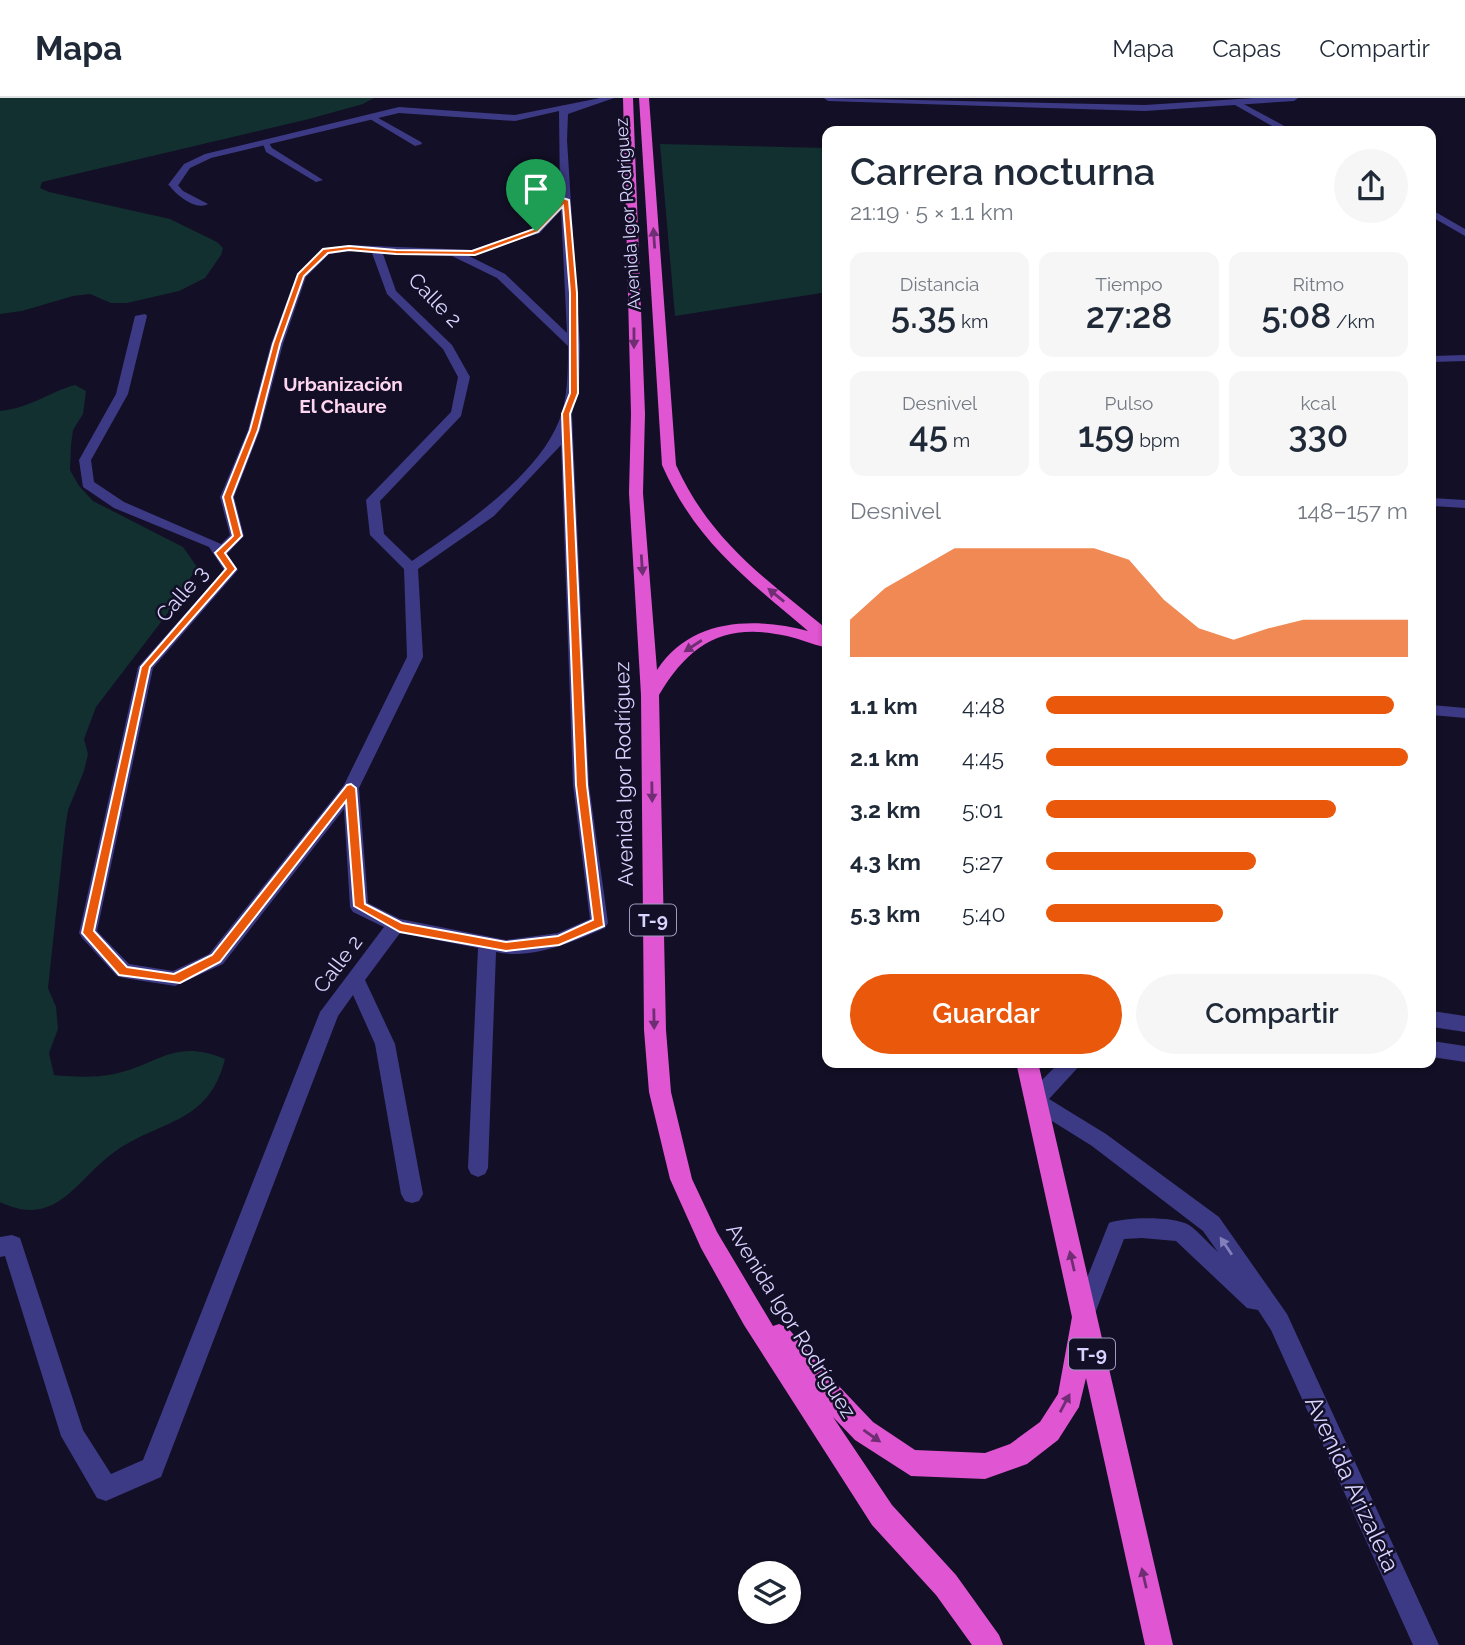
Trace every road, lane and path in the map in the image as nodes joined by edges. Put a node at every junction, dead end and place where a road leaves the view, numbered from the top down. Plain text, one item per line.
1 (628, 98) edge
2 (644, 98) edge
3 (828, 98) edge
4 (1294, 98) edge
5 (599, 100) edge
6 (1238, 103) junction
7 (373, 117) junction
8 (629, 120) junction
9 (1278, 126) edge
10 (265, 143) junction
11 (418, 144) dead end
12 (319, 180) dead end
13 (173, 185) joint
14 (565, 200) junction
15 (203, 204) dead end
16 (1436, 215) edge
17 (1465, 233) edge
18 (376, 250) junction
19 (453, 253) junction
20 (141, 316) dead end
21 (574, 346) junction
22 (1465, 358) edge
23 (1436, 359) edge
24 (566, 414) junction
25 (1436, 502) edge
26 (1465, 504) edge
27 (220, 553) junction
28 (411, 568) junction
29 (822, 637) edge
30 (822, 640) edge
31 (650, 695) junction
32 (1436, 710) edge
33 (1465, 713) edge
34 (351, 788) junction
35 (396, 925) junction
36 (487, 943) junction
37 (355, 978) junction
38 (1436, 1020) edge
39 (1465, 1024) edge
40 (1436, 1050) edge
41 (1465, 1054) edge
42 (1028, 1068) edge
43 (1067, 1068) edge
44 (1035, 1100) junction
45 (478, 1168) dead end
46 (412, 1194) dead end
47 (0, 1247) edge
48 (730, 1276) junction
49 (1083, 1314) junction
50 (1279, 1322) junction
51 (989, 1645) edge
52 (1159, 1645) edge
53 (1426, 1645) edge

1 - 8 highway, Avenida Igor Rodríguez / T-9
29 -> 2 highway, Avenida Igor Rodríguez
3 - 6 street
4 - 6 street
5 - 7 street
5 - 8 street
5 - 14 street
6 - 9 lane
7 - 10 street
7 - 11 lane
8 -> 31 highway, Avenida Igor Rodríguez / T-9
10 - 12 lane
10 - 13 street
13 - 15 lane
14 - 19 street
14 - 21 street
16 - 17 lane
18 - 19 street
18 - 27 street, Calle 3
18 - 28 street, Calle 2
19 - 21 street
20 - 27 street
21 - 24 street
22 - 23 lane
24 - 28 street
24 - 36 street
25 - 26 lane
27 - 34 street, Calle 3
28 - 34 street, Calle 2
30 -> 31 highway
31 -> 48 highway, Avenida Igor Rodríguez / T-9
32 - 33 lane
34 - 35 street, Calle 2
35 - 36 street
35 - 37 street, Calle 2
36 - 45 street
37 - 46 street
37 - 47 street, Calle 2
38 - 39 street
40 - 41 street
42 - 44 highway, T-9
43 - 44 street
49 -> 44 highway, T-9
50 -> 44 street
48 -> 49 highway, T-9
48 - 51 highway, Avenida Igor Rodríguez / T-9
49 - 50 street
52 -> 49 highway, T-9
50 - 53 street, Avenida Arizaleta

